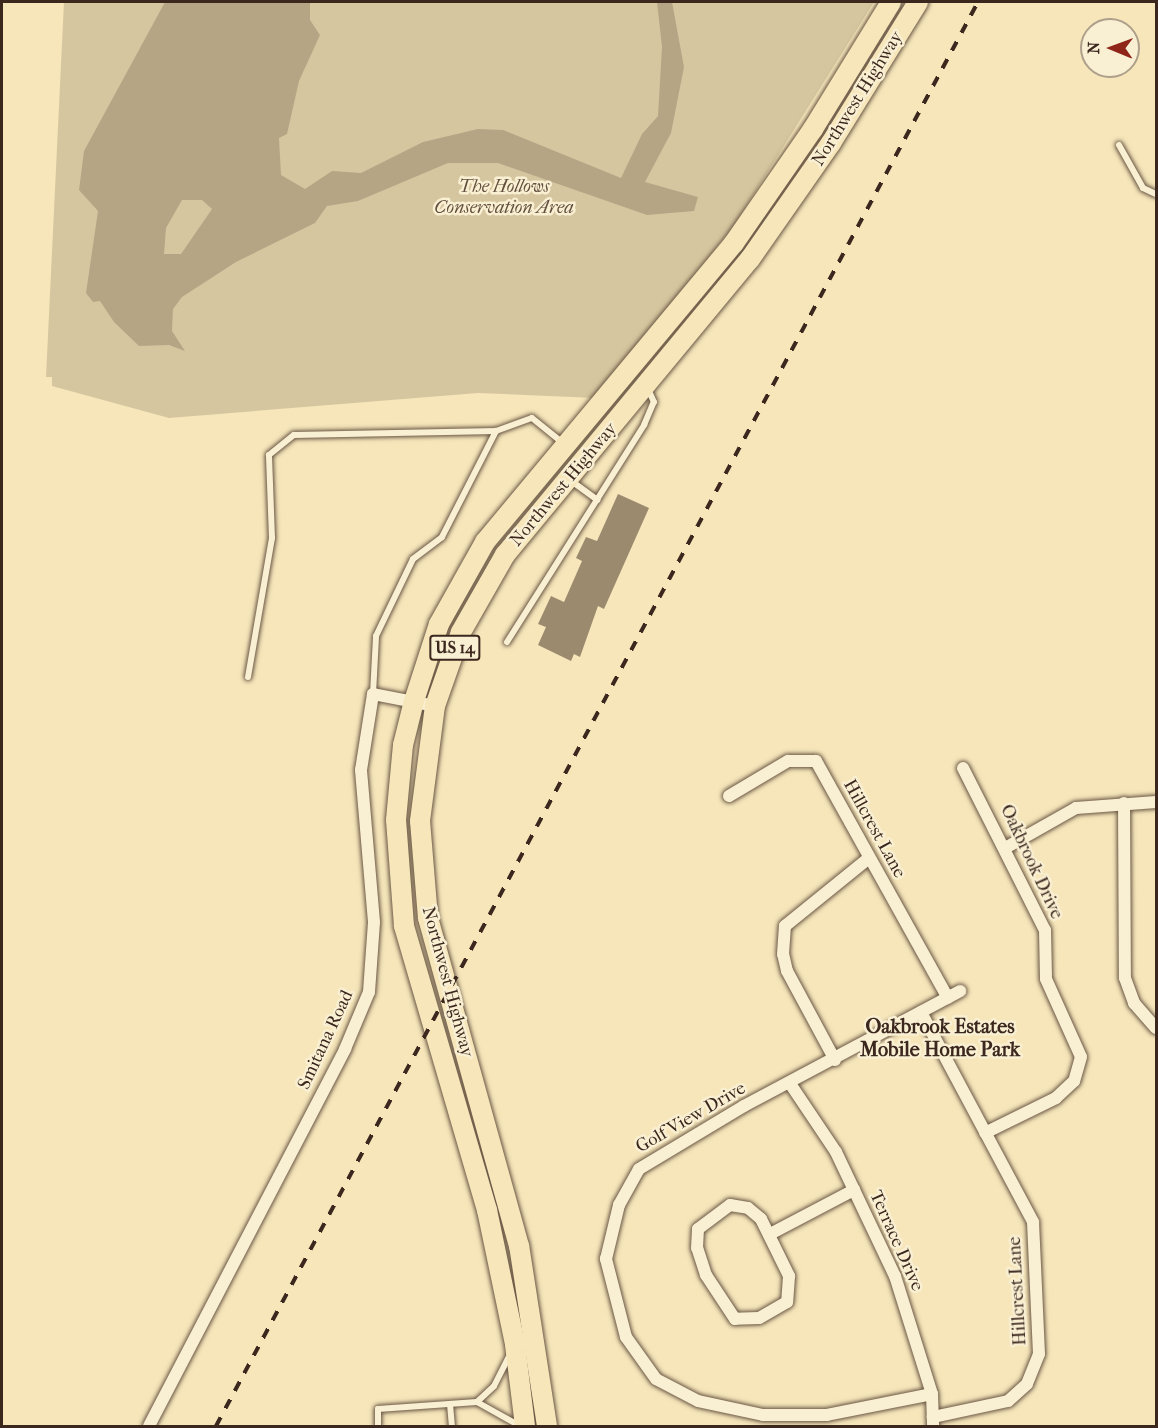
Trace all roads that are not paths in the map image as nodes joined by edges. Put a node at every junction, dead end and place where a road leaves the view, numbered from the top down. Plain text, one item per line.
1 (891, 2) edge
2 (918, 2) edge
3 (1119, 145) dead end
4 (1156, 194) edge
5 (648, 387) junction
6 (496, 431) junction
7 (566, 446) junction
8 (567, 478) junction
9 (598, 500) junction
10 (507, 642) dead end
11 (248, 677) dead end
12 (373, 694) junction
13 (414, 701) junction
14 (435, 706) junction
15 (963, 768) dead end
16 (729, 796) dead end
17 (1156, 802) edge
18 (1125, 803) junction
19 (1007, 847) junction
20 (869, 858) junction
21 (960, 991) dead end
22 (948, 998) junction
23 (921, 1012) junction
24 (1156, 1028) edge
25 (835, 1060) junction
26 (791, 1084) junction
27 (985, 1133) junction
28 (854, 1190) junction
29 (772, 1233) junction
30 (515, 1344) junction
31 (932, 1394) junction
32 (477, 1402) junction
33 (450, 1404) junction
34 (933, 1422) edge
35 (149, 1426) edge
36 (378, 1426) edge
37 (452, 1426) edge
38 (519, 1426) edge
39 (525, 1426) edge
40 (547, 1426) edge

1 - 7 main road, Northwest Highway / US 14
2 - 5 main road, Northwest Highway / US 14
3 - 4 lane
5 - 8 main road, Northwest Highway / US 14
5 - 9 lane
6 - 7 lane
6 - 11 lane
6 - 12 lane
7 - 13 main road, Northwest Highway / US 14
8 - 9 lane
8 - 14 main road, Northwest Highway / US 14
9 - 10 lane
12 - 13 street
12 - 35 street, Smitana Road
13 - 14 street
13 - 30 main road, Northwest Highway / US 14
14 - 40 main road, Northwest Highway / US 14
15 - 19 street, Oakbrook Drive
16 - 20 street, Hillcrest Lane
17 - 18 street
18 - 19 street
18 - 24 street
19 - 27 street, Oakbrook Drive
20 - 22 street, Hillcrest Lane
20 - 25 street
21 - 22 street, Golf View Drive
22 - 23 street, Golf View Drive
23 - 25 street, Golf View Drive
23 - 27 street, Hillcrest Lane
25 - 26 street, Golf View Drive
26 - 28 street, Terrace Drive
26 - 31 street, Golf View Drive
27 - 34 street, Hillcrest Lane
28 - 29 street
28 - 31 street, Terrace Drive
29 - 29 street
30 - 32 lane
30 - 39 main road, Northwest Highway / US 14
31 - 34 street, Terrace Drive
32 - 33 lane
32 - 38 lane
33 - 36 lane
33 - 37 lane

